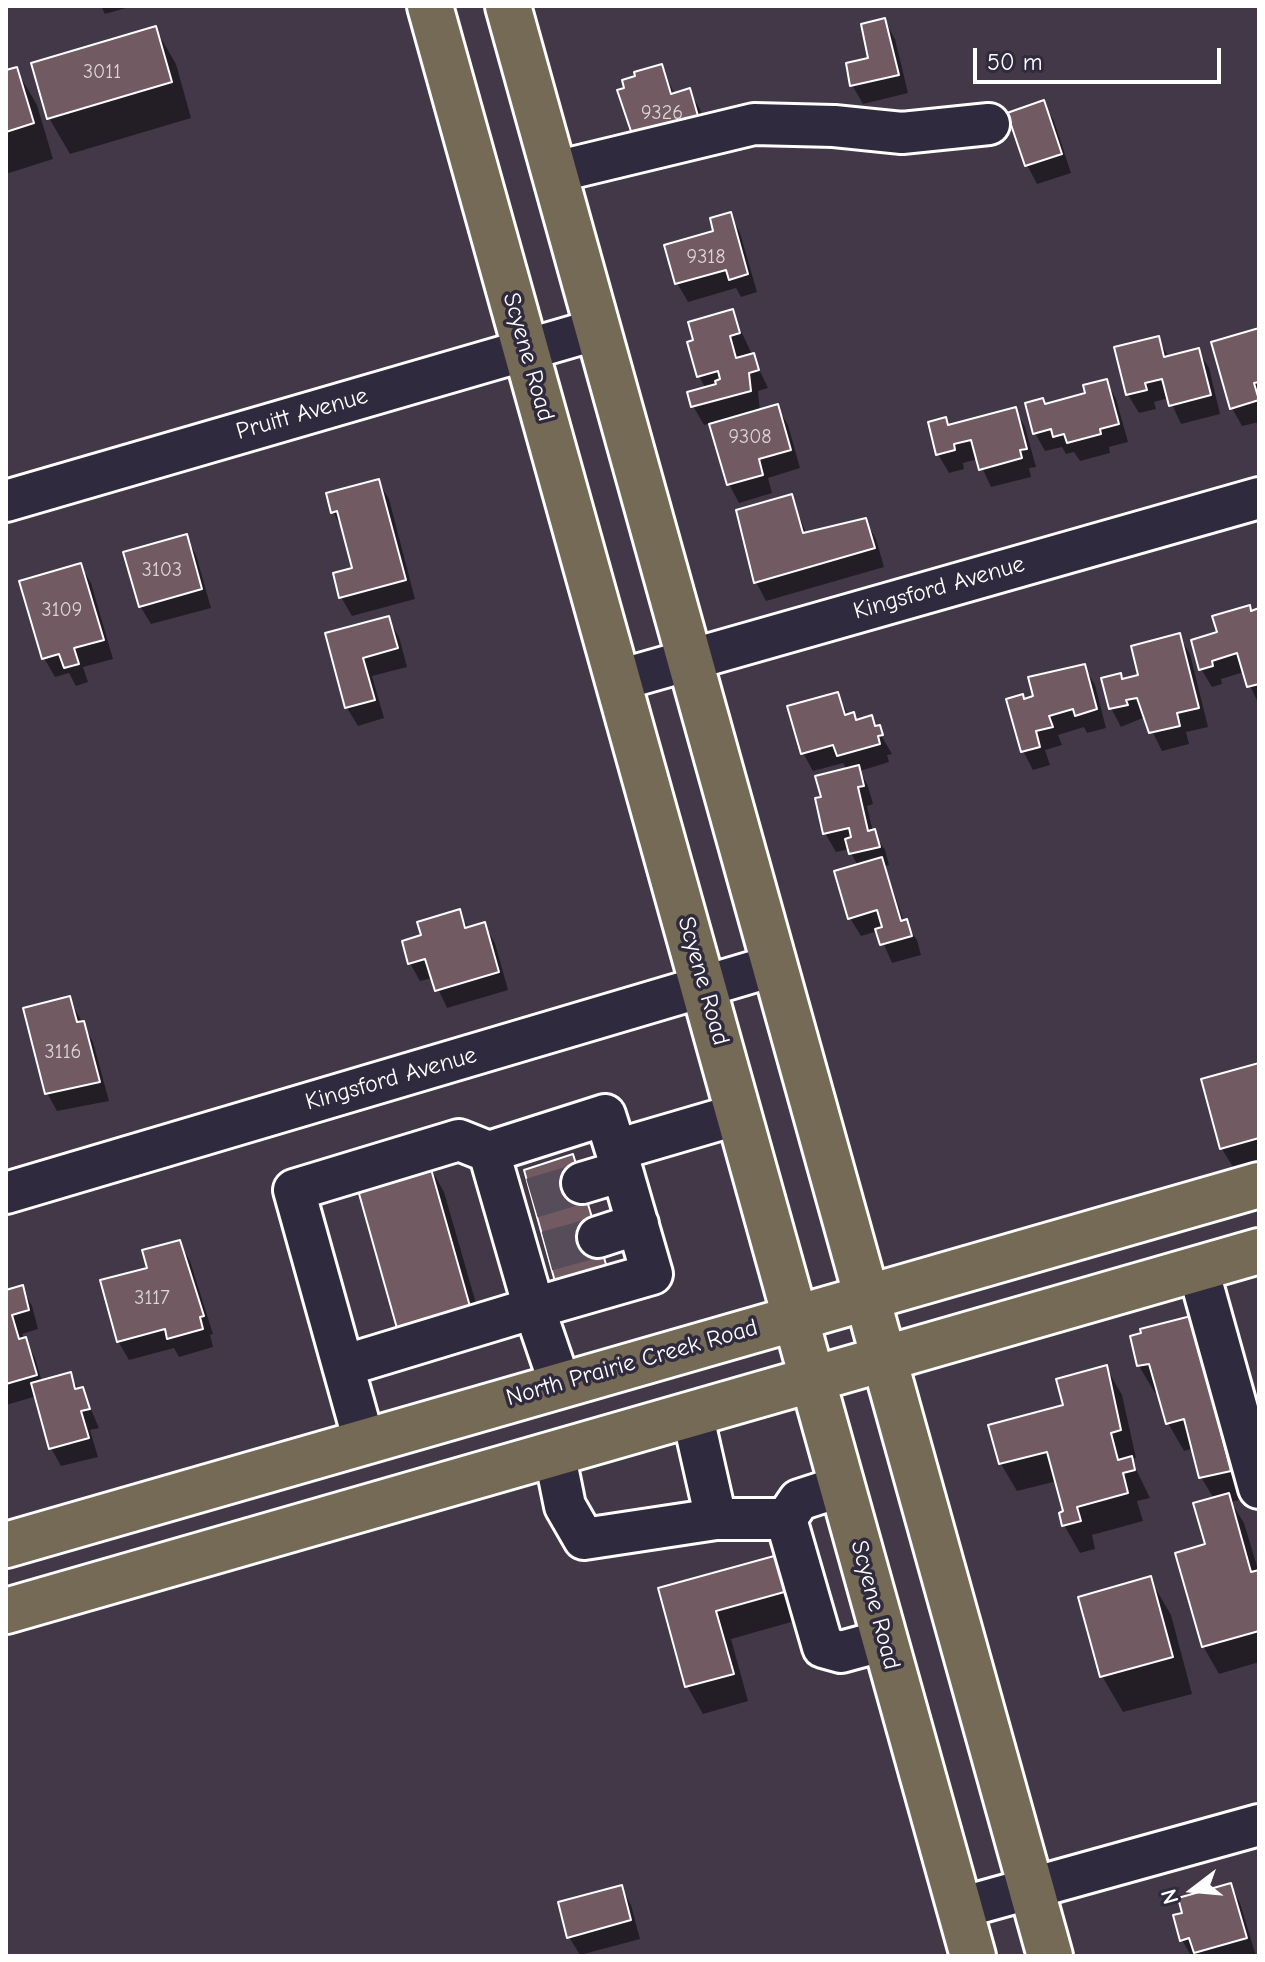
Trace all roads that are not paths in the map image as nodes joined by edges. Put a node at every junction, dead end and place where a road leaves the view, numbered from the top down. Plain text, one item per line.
1 (430, 6) edge
2 (508, 6) edge
3 (989, 124) dead end
4 (555, 172) junction
5 (598, 329) junction
6 (526, 349) junction
7 (1259, 498) edge
8 (6, 501) edge
9 (690, 658) junction
10 (619, 680) junction
11 (776, 965) junction
12 (704, 987) junction
13 (739, 1114) junction
14 (489, 1152) junction
15 (619, 1161) junction
16 (582, 1183) tunnel mouth
17 (1259, 1185) edge
18 (6, 1193) edge
19 (638, 1224) junction
20 (598, 1237) tunnel mouth
21 (1259, 1251) edge
22 (1198, 1269) junction
23 (865, 1296) junction
24 (534, 1308) junction
25 (795, 1316) junction
26 (883, 1359) junction
27 (343, 1366) junction
28 (812, 1379) junction
29 (560, 1384) junction
30 (692, 1413) junction
31 (364, 1441) junction
32 (554, 1452) junction
33 (842, 1486) junction
34 (1259, 1488) edge
35 (716, 1519) junction
36 (786, 1519) junction
37 (6, 1545) edge
38 (6, 1611) edge
39 (885, 1640) junction
40 (1259, 1825) edge
41 (1032, 1889) junction
42 (960, 1908) junction
43 (973, 1956) edge
44 (1050, 1956) edge

1 - 6 main road, Scyene Road
2 - 4 main road
3 - 4 street
4 - 5 main road
5 - 6 street, Pruitt Avenue
5 - 9 main road
6 - 8 street, Pruitt Avenue
6 - 10 main road, Scyene Road
7 - 9 street, Kingsford Avenue
9 - 10 street, Kingsford Avenue
9 - 11 main road
10 - 12 main road, Scyene Road
11 - 12 street, Kingsford Avenue
11 - 23 main road
12 - 13 main road, Scyene Road
12 - 18 street, Kingsford Avenue
13 - 15 street
13 - 25 main road, Scyene Road
14 - 15 street
14 - 24 street
14 - 27 street
15 - 16 street
15 - 19 street
17 - 23 main road, North Prairie Creek Road
19 - 20 street
19 - 24 street
21 - 22 main road
22 - 26 main road
22 - 34 street
23 - 25 main road, North Prairie Creek Road
23 - 26 main road
24 - 27 street
24 - 29 street
25 - 28 main road, Scyene Road
25 - 29 main road, North Prairie Creek Road
26 - 28 main road
26 - 41 main road
27 - 31 street
28 - 30 main road
28 - 33 main road, Scyene Road
29 - 31 main road, North Prairie Creek Road
30 - 32 main road
30 - 35 street
31 - 37 main road, North Prairie Creek Road
32 - 35 street
32 - 38 main road
33 - 36 street
33 - 39 main road, Scyene Road
35 - 36 street
36 - 39 street
39 - 42 main road, Scyene Road
40 - 41 street
41 - 42 street
41 - 44 main road
42 - 43 main road, Scyene Road

